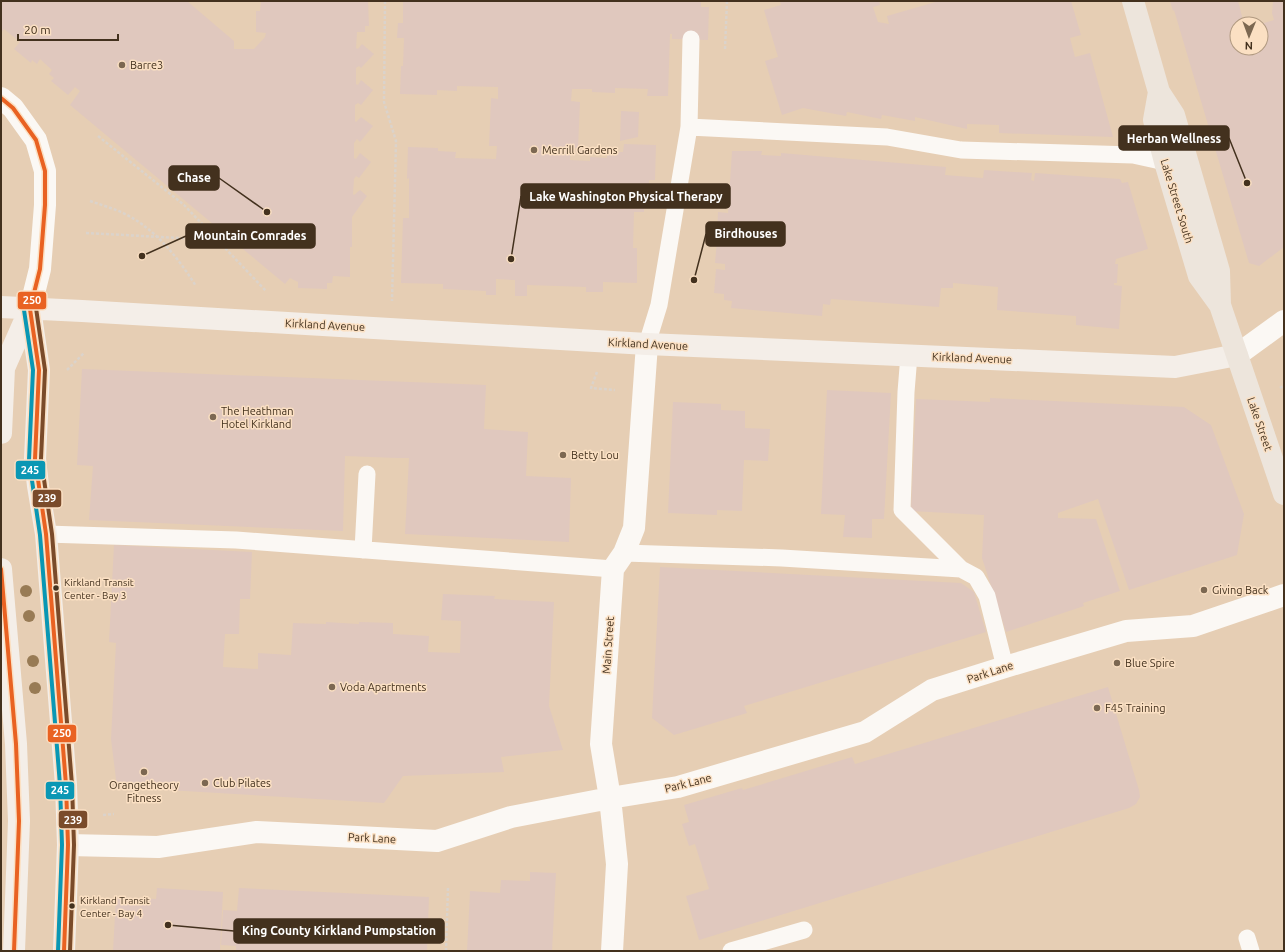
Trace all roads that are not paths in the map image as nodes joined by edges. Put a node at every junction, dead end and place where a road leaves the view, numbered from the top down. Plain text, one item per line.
1 (1133, 1) edge
2 (692, 39) dead end
3 (1159, 92) junction
4 (1, 98) edge
5 (689, 127) junction
6 (1165, 162) junction
7 (1220, 305) junction
8 (1, 307) edge
9 (30, 309) junction
10 (1284, 321) edge
11 (648, 344) junction
12 (909, 355) junction
13 (1237, 355) junction
14 (1, 433) edge
15 (367, 474) dead end
16 (1284, 494) edge
17 (46, 534) junction
18 (363, 550) junction
19 (619, 561) junction
20 (1, 569) edge
21 (961, 569) junction
22 (1284, 595) edge
23 (1005, 667) junction
24 (610, 798) junction
25 (68, 845) junction
26 (804, 930) dead end
27 (14, 951) edge
28 (64, 951) edge
29 (612, 951) edge
30 (731, 951) edge

1 - 3 main road, Lake Street South
2 - 5 lane
3 - 6 main road, Lake Street South
3 - 7 main road, Lake Street South
4 - 9 street
5 - 6 lane
5 - 11 lane
6 - 7 main road, Lake Street South
7 - 13 main road, Lake Street South
8 - 9 main road, Kirkland Avenue
9 - 11 main road, Kirkland Avenue
9 - 14 main road
9 - 17 main road
10 - 13 street, Kirkland Avenue
11 - 12 main road, Kirkland Avenue
11 - 19 street, Main Street
12 - 13 main road, Kirkland Avenue
12 - 21 lane
13 - 16 main road, Lake Street
15 - 18 lane
17 - 18 lane
17 - 25 main road
18 - 19 lane
19 - 21 lane
19 - 24 street, Main Street
20 - 27 main road
21 - 23 lane
22 - 23 street, Park Lane
23 - 24 street, Park Lane
24 - 25 street, Park Lane
24 - 29 street, Main Street
25 - 28 main road
26 - 30 lane

